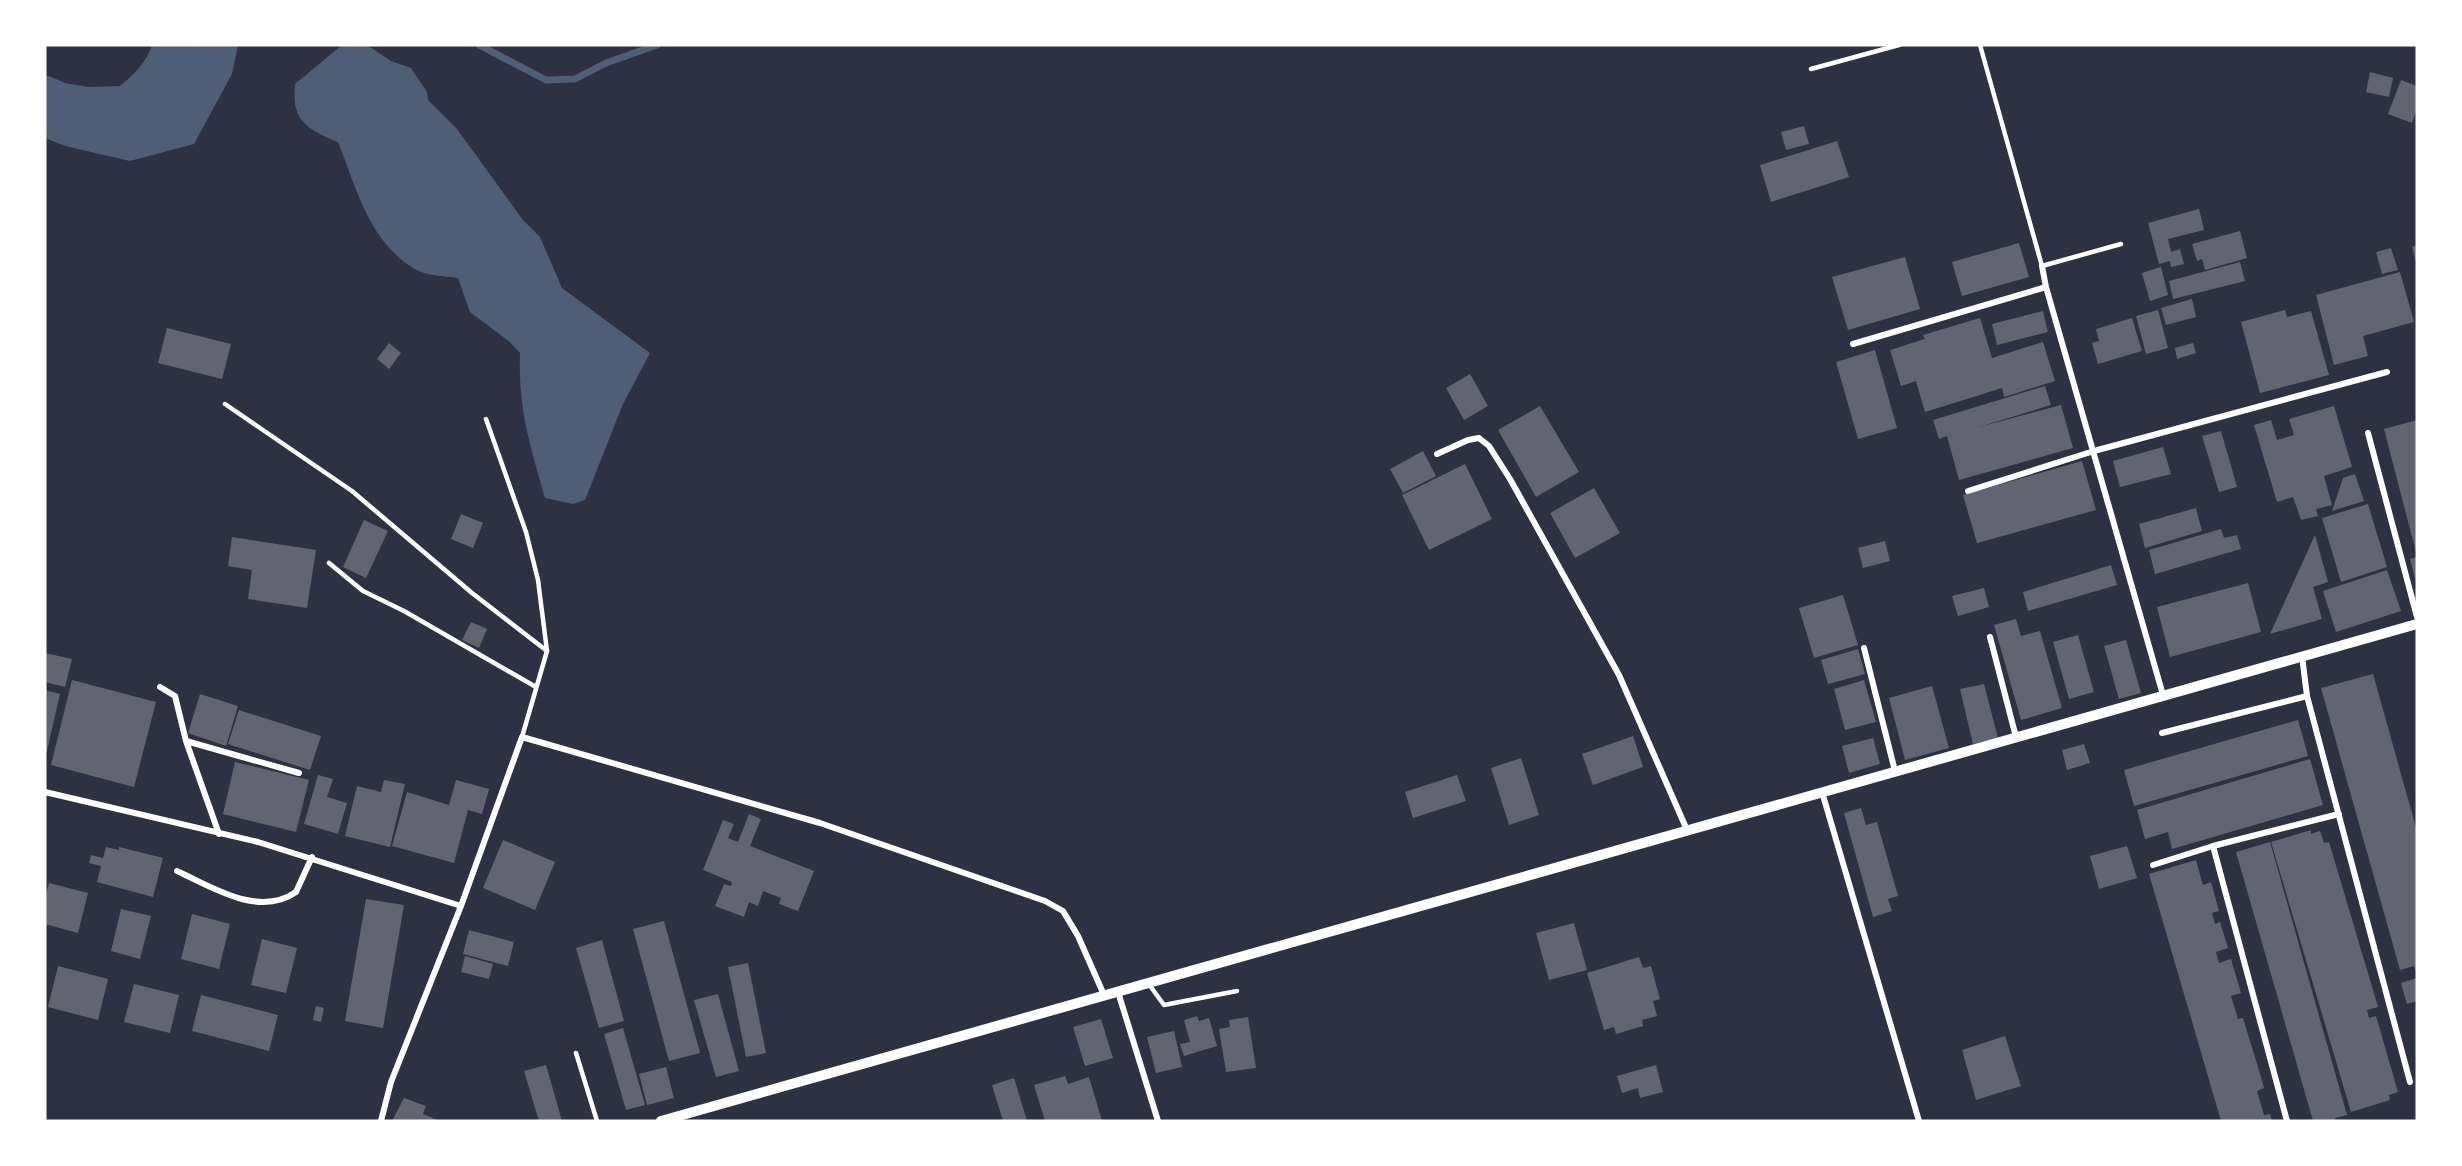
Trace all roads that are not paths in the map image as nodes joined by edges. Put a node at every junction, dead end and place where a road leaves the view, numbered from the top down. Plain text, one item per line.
1 (1899, 45) edge
2 (1980, 45) edge
3 (1811, 69) dead end
4 (2121, 244) dead end
5 (2042, 266) junction
6 (2046, 287) junction
7 (1853, 344) dead end
8 (2387, 372) dead end
9 (225, 404) dead end
10 (486, 419) dead end
11 (2368, 434) dead end
12 (2094, 451) junction
13 (1437, 454) dead end
14 (1968, 491) dead end
15 (329, 563) dead end
16 (2417, 617) edge
17 (2417, 624) edge
18 (1990, 637) dead end
19 (1864, 648) dead end
20 (547, 651) junction
21 (2302, 656) junction
22 (160, 687) dead end
23 (536, 687) junction
24 (2163, 695) junction
25 (2307, 696) junction
26 (2162, 734) dead end
27 (522, 737) junction
28 (2016, 737) junction
29 (186, 741) junction
30 (1895, 771) junction
31 (299, 773) dead end
32 (45, 792) edge
33 (1822, 792) junction
34 (2339, 814) junction
35 (1687, 830) junction
36 (219, 834) junction
37 (2212, 846) junction
38 (312, 857) junction
39 (2153, 865) dead end
40 (177, 871) dead end
41 (461, 906) junction
42 (1148, 983) junction
43 (1237, 991) dead end
44 (1118, 992) junction
45 (1104, 996) junction
46 (576, 1053) dead end
47 (2410, 1082) dead end
48 (381, 1121) edge
49 (597, 1121) edge
50 (661, 1121) edge
51 (1158, 1121) edge
52 (1919, 1121) edge
53 (2287, 1121) edge

1 - 3 lane
2 - 5 lane
4 - 5 lane
5 - 6 street
6 - 7 street
6 - 12 street
8 - 12 street
9 - 20 lane
10 - 20 lane
11 - 16 street
12 - 14 street
12 - 24 street
13 - 35 street
15 - 23 lane
17 - 21 street
18 - 28 street
19 - 30 street
20 - 23 lane
21 - 24 street
21 - 25 street
22 - 29 street
23 - 27 lane
24 - 28 street
25 - 26 street
25 - 34 street
27 - 41 street
27 - 45 street
28 - 30 street
29 - 31 street
29 - 36 street
30 - 33 street
32 - 36 street
33 - 35 street
33 - 52 street
34 - 37 street
34 - 47 street
35 - 42 street
36 - 38 street
37 - 39 street
37 - 53 street
38 - 40 street
38 - 41 street
41 - 48 street
42 - 43 lane
42 - 44 street
44 - 45 street
44 - 51 street
45 - 50 street
46 - 49 lane

